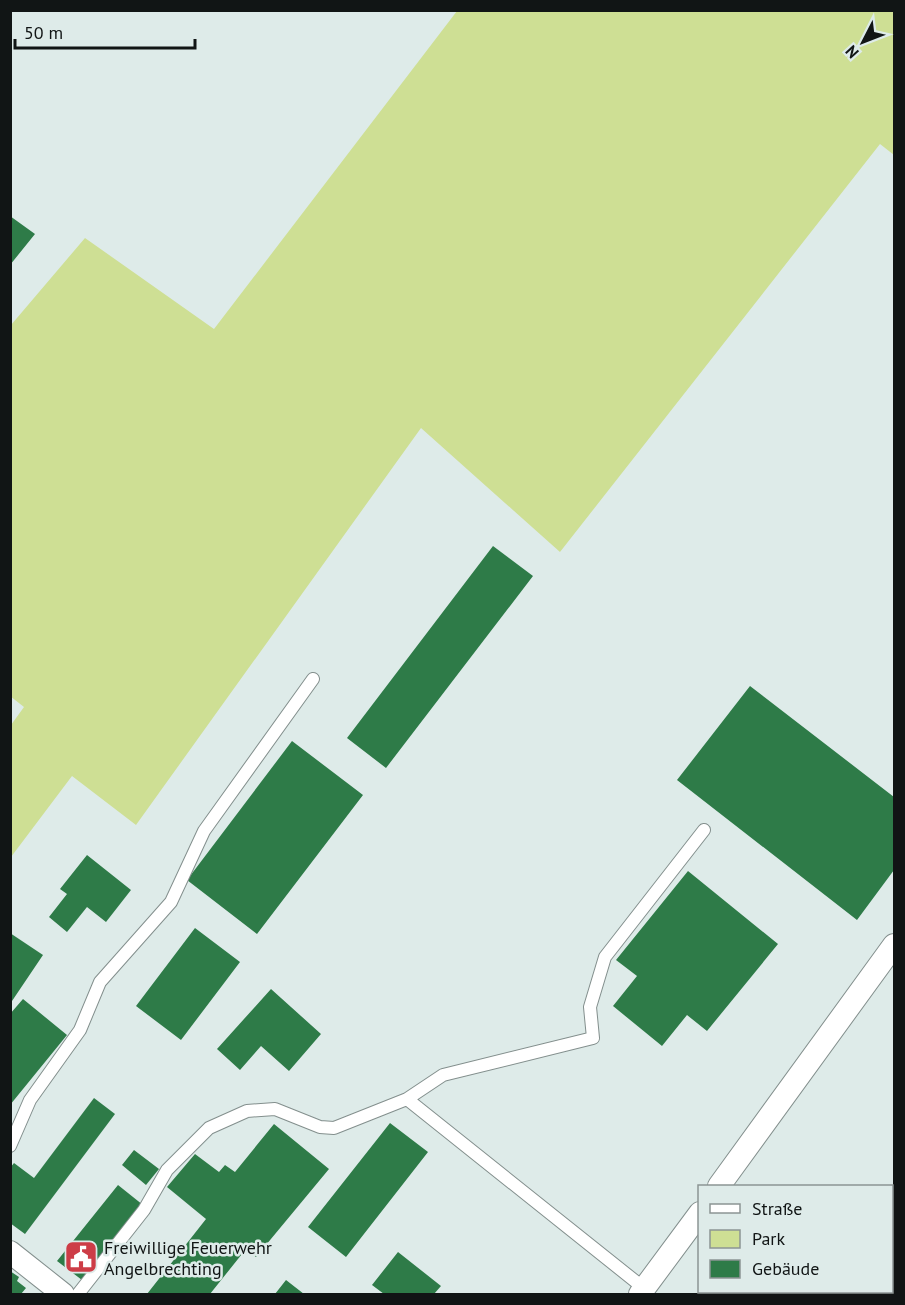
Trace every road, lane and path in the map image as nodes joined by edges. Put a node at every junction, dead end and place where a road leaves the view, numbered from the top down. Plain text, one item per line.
1 (313, 680) dead end
2 (704, 830) dead end
3 (894, 945) edge
4 (407, 1099) junction
5 (10, 1146) edge
6 (720, 1185) edge
7 (698, 1214) edge
8 (10, 1252) edge
9 (643, 1292) edge
10 (63, 1294) edge
11 (78, 1294) edge

1 - 5 lane
2 - 4 lane
3 - 6 street
4 - 9 lane
4 - 11 lane
7 - 9 street
8 - 10 street

